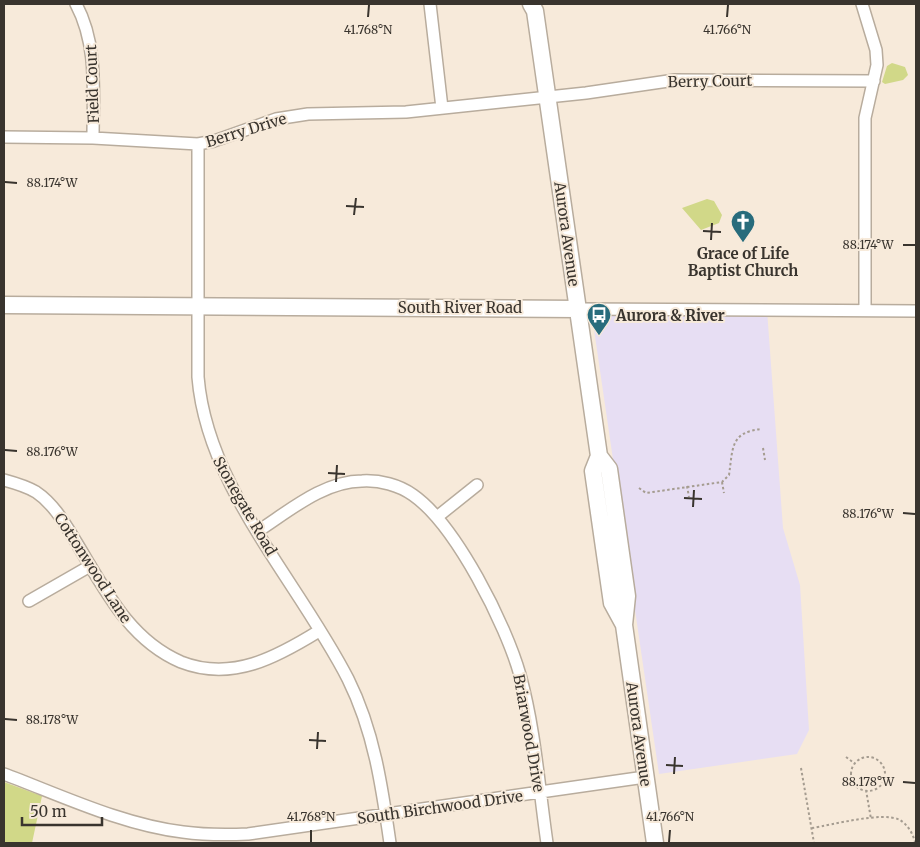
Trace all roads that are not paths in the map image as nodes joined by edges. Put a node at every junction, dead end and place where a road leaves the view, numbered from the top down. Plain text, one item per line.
1 (76, 4) edge
2 (430, 4) edge
3 (862, 4) edge
4 (534, 6) edge
5 (874, 81) junction
6 (547, 97) junction
7 (442, 108) junction
8 (4, 138) edge
9 (94, 138) junction
10 (198, 144) junction
11 (4, 305) edge
12 (198, 305) junction
13 (578, 309) junction
14 (865, 310) junction
15 (916, 311) edge
16 (4, 480) edge
17 (477, 485) dead end
18 (436, 517) junction
19 (258, 531) junction
20 (90, 566) junction
21 (29, 601) dead end
22 (319, 630) junction
23 (4, 774) edge
24 (645, 778) junction
25 (540, 792) junction
26 (386, 815) junction
27 (233, 839) edge
28 (390, 843) edge
29 (547, 843) edge
30 (655, 843) edge

1 - 9 street, Field Court
2 - 7 street
3 - 5 street
4 - 6 main road, Aurora Avenue
5 - 6 street, Berry Court
5 - 14 street
6 - 7 street, Berry Drive
6 - 13 main road, Aurora Avenue
7 - 10 street, Berry Drive
8 - 9 street, Berry Drive
9 - 10 street, Berry Drive
10 - 12 street, Stonegate Road
11 - 12 main road, South River Road
12 - 13 main road, South River Road
12 - 19 street, Stonegate Road
13 - 14 street, South River Road
13 - 24 main road, Aurora Avenue
14 - 15 street, South River Road
16 - 20 street, Cottonwood Lane
17 - 18 street
18 - 19 street, Briarwood Drive
18 - 25 street, Briarwood Drive
19 - 22 street, Stonegate Road
20 - 21 street
20 - 22 street, Cottonwood Lane
22 - 26 street, Stonegate Road
23 - 27 street, South Birchwood Drive
24 - 25 street, South Birchwood Drive
24 - 30 main road, Aurora Avenue
25 - 26 street, South Birchwood Drive
25 - 29 street, Briarwood Drive
26 - 27 street, South Birchwood Drive
26 - 28 street, Stonegate Road

